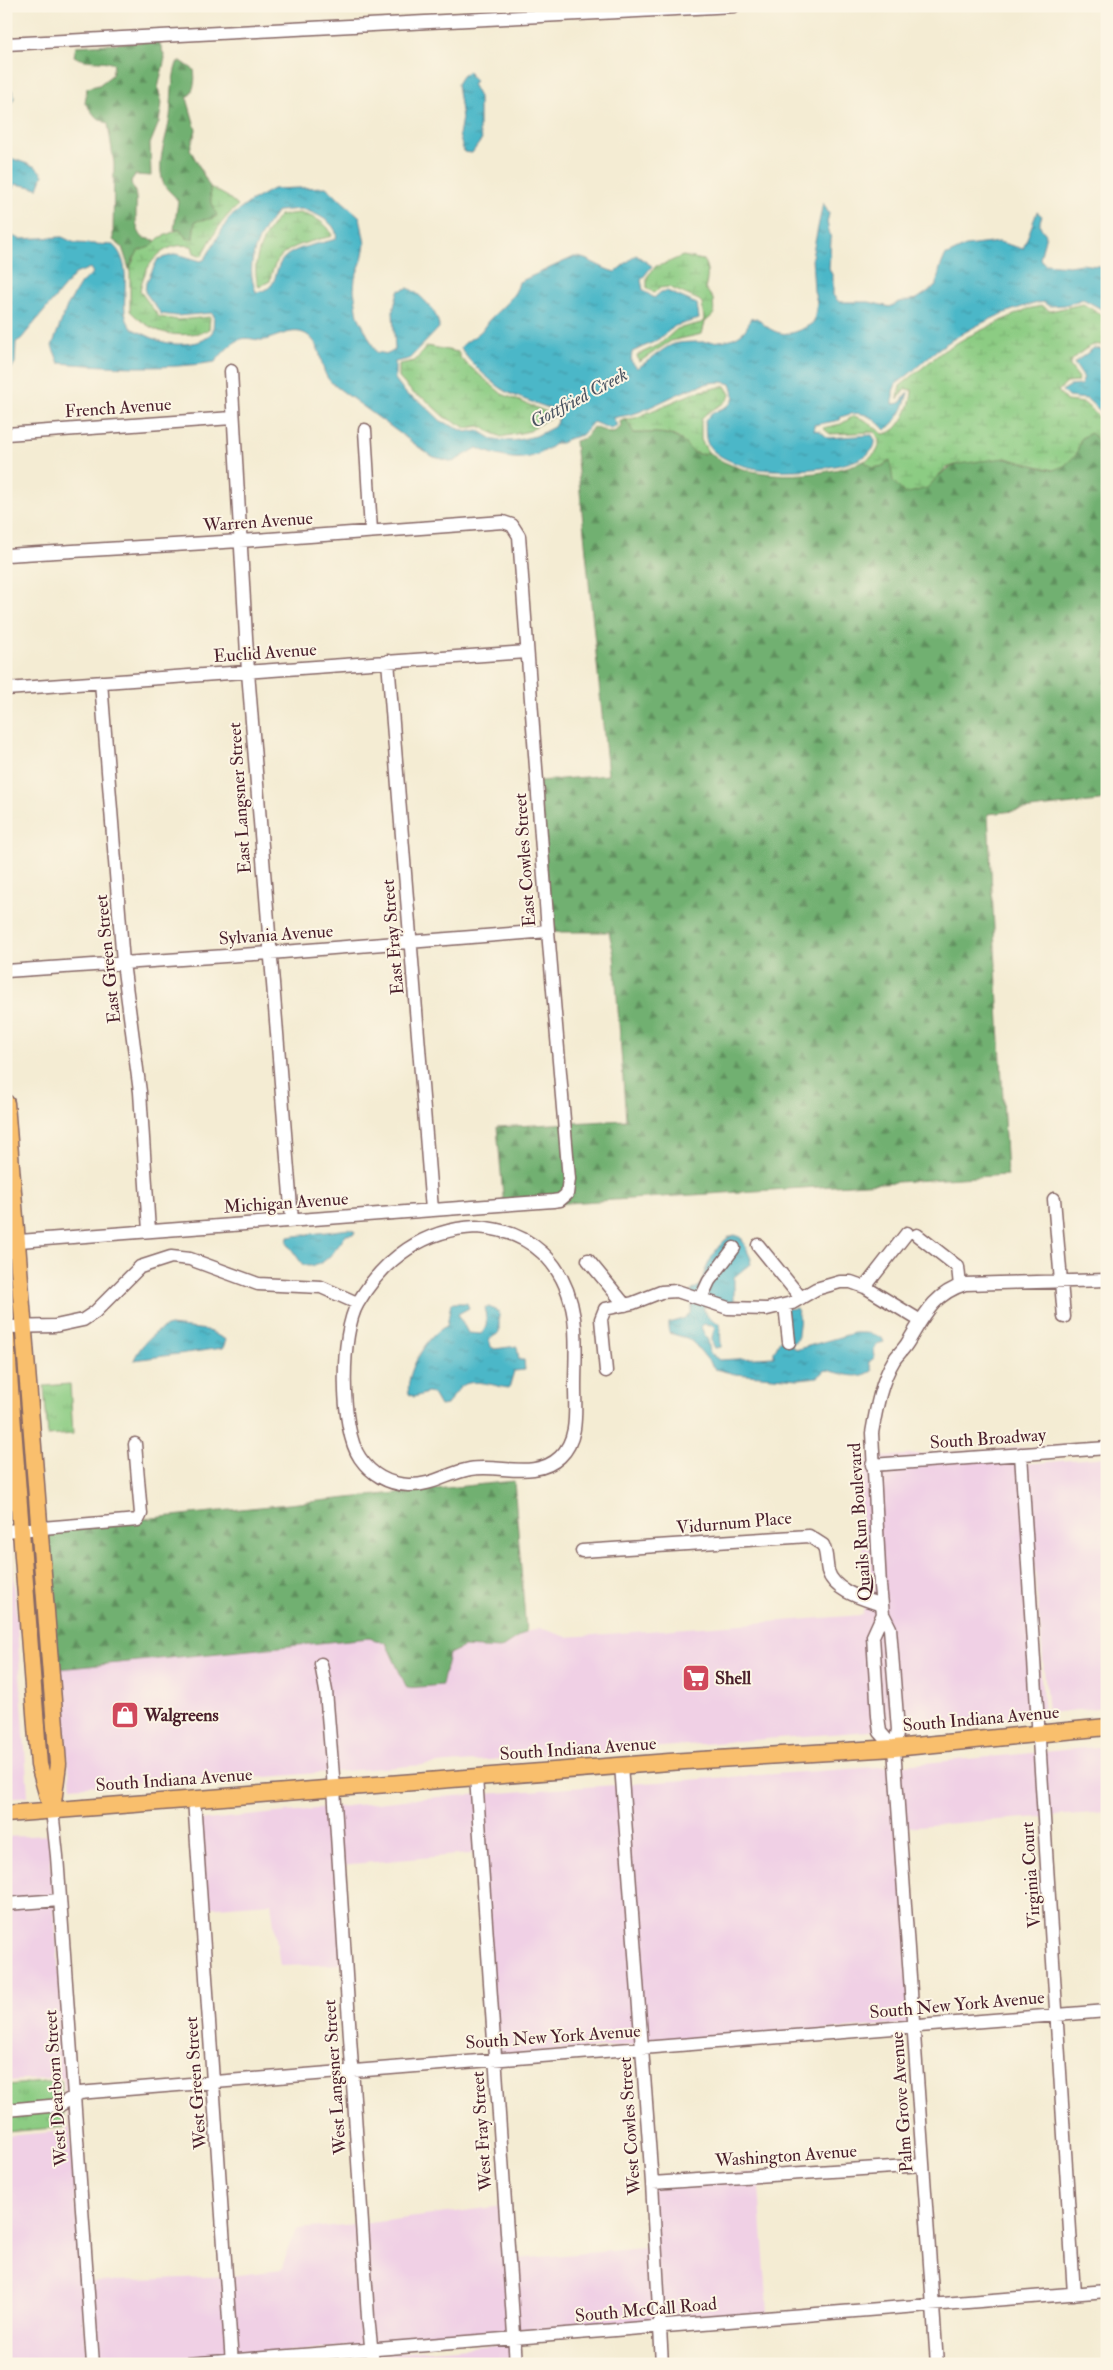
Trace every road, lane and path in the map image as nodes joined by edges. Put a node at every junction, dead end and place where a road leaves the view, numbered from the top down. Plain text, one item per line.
1 (734, 6) edge
2 (6, 44) edge
3 (231, 372) dead end
4 (232, 418) junction
5 (365, 430) dead end
6 (6, 434) edge
7 (512, 525) joint
8 (371, 532) junction
9 (240, 541) junction
10 (6, 555) edge
11 (527, 652) junction
12 (388, 661) junction
13 (248, 672) junction
14 (101, 682) junction
15 (6, 689) edge
16 (548, 931) junction
17 (412, 942) junction
18 (270, 953) junction
19 (123, 963) junction
20 (6, 971) edge
21 (6, 1103) edge
22 (8, 1137) edge
23 (567, 1194) joint
24 (1054, 1199) dead end
25 (432, 1210) junction
26 (292, 1220) junction
27 (149, 1231) junction
28 (12, 1241) edge
29 (758, 1245) dead end
30 (734, 1248) dead end
31 (588, 1260) dead end
32 (1107, 1280) edge
33 (1061, 1283) junction
34 (960, 1286) junction
35 (865, 1287) junction
36 (700, 1298) junction
37 (801, 1298) junction
38 (358, 1304) junction
39 (625, 1305) junction
40 (785, 1305) junction
41 (1064, 1317) dead end
42 (919, 1320) junction
43 (24, 1326) junction
44 (6, 1327) edge
45 (6, 1336) edge
46 (790, 1342) dead end
47 (8, 1371) edge
48 (606, 1371) dead end
49 (135, 1444) dead end
50 (1107, 1448) edge
51 (1021, 1454) junction
52 (872, 1465) junction
53 (39, 1528) junction
54 (13, 1530) edge
55 (582, 1551) dead end
56 (883, 1610) junction
57 (321, 1664) dead end
58 (1107, 1727) edge
59 (1039, 1734) junction
60 (894, 1748) junction
61 (620, 1766) junction
62 (476, 1777) junction
63 (334, 1788) junction
64 (194, 1799) junction
65 (52, 1810) junction
66 (6, 1814) edge
67 (60, 1900) junction
68 (6, 1904) edge
69 (1107, 2011) edge
70 (1057, 2015) junction
71 (914, 2027) junction
72 (642, 2047) junction
73 (494, 2058) junction
74 (352, 2070) junction
75 (213, 2080) junction
76 (74, 2098) junction
77 (6, 2110) edge
78 (923, 2164) junction
79 (652, 2183) junction
80 (1107, 2291) edge
81 (1074, 2294) junction
82 (934, 2305) junction
83 (660, 2326) junction
84 (514, 2338) junction
85 (371, 2350) junction
86 (232, 2362) edge
87 (92, 2364) edge
88 (188, 2364) edge
89 (374, 2364) edge
90 (516, 2364) edge
91 (662, 2364) edge
92 (937, 2364) edge

1 - 2 street
3 - 4 street, East Langsner Street
4 - 6 street, French Avenue
4 - 9 street, East Langsner Street
5 - 8 street
7 - 8 street, Warren Avenue
7 - 11 street, East Cowles Street
8 - 9 street, Warren Avenue
9 - 10 street, Warren Avenue
9 - 13 street, East Langsner Street
11 - 12 street, Euclid Avenue
11 - 16 street, East Cowles Street
12 - 13 street, Euclid Avenue
12 - 17 street, East Fray Street
13 - 14 street, Euclid Avenue
13 - 18 street, East Langsner Street
14 - 15 street, Euclid Avenue
14 - 19 street, East Green Street
16 - 17 street, Sylvania Avenue
16 - 23 street, East Cowles Street
17 - 18 street, Sylvania Avenue
17 - 25 street, East Fray Street
18 - 19 street, Sylvania Avenue
18 - 26 street, East Langsner Street
19 - 20 street, Sylvania Avenue
19 - 27 street, East Green Street
21 - 22 main road
22 - 28 main road
23 - 25 street, Michigan Avenue
24 - 33 street
25 - 26 street, Michigan Avenue
26 - 27 street, Michigan Avenue
27 - 28 street, Michigan Avenue
28 - 43 main road
29 - 37 street
30 - 36 street
31 - 39 street
32 - 33 street, Quails Run Boulevard
33 - 34 street, Quails Run Boulevard
33 - 41 street
34 - 35 street
34 - 42 street, Quails Run Boulevard
35 - 37 street
35 - 42 street
36 - 39 street
36 - 40 street
37 - 40 street
38 - 38 street
38 - 43 street
39 - 48 street
40 - 46 street
42 - 52 street, Quails Run Boulevard
43 - 44 street
43 - 53 main road
45 - 47 main road
47 - 54 main road
49 - 53 street
50 - 51 street, South Broadway
51 - 52 street, South Broadway
51 - 59 street, Virginia Court
52 - 56 street, Quails Run Boulevard
53 - 54 street
53 - 65 main road
54 - 65 main road
55 - 56 street, Vidurnum Place
56 - 60 street, Quails Run Boulevard
56 - 60 street, Quails Run Boulevard
57 - 63 street
58 - 59 main road, South Indiana Avenue
59 - 60 main road, South Indiana Avenue
59 - 70 street, Virginia Court
60 - 61 main road, South Indiana Avenue
60 - 71 street, Palm Grove Avenue
61 - 62 main road, South Indiana Avenue
61 - 72 street, West Cowles Street
62 - 63 main road, South Indiana Avenue
62 - 73 street, West Fray Street
63 - 64 main road, South Indiana Avenue
63 - 74 street, West Langsner Street
64 - 65 main road, South Indiana Avenue
64 - 75 street, West Green Street
65 - 66 main road, South Indiana Avenue
65 - 67 street, West Dearborn Street
67 - 68 street
67 - 76 street, West Dearborn Street
69 - 70 street, South New York Avenue
70 - 71 street, South New York Avenue
70 - 81 street, Virginia Court
71 - 72 street, South New York Avenue
71 - 78 street, Palm Grove Avenue
72 - 73 street, South New York Avenue
72 - 79 street, West Cowles Street
73 - 74 street, South New York Avenue
73 - 84 street, West Fray Street
74 - 75 street, South New York Avenue
74 - 85 street, West Langsner Street
75 - 76 street, South New York Avenue
75 - 86 street, West Green Street
76 - 77 street, South New York Avenue
76 - 87 street, West Dearborn Street
78 - 79 street, Washington Avenue
78 - 82 street, Palm Grove Avenue
79 - 83 street, West Cowles Street
80 - 81 street, South McCall Road
81 - 82 street, South McCall Road
82 - 83 street, South McCall Road
82 - 92 street, Palm Grove Avenue
83 - 84 street, South McCall Road
83 - 91 street, West Cowles Street
84 - 85 street, South McCall Road
84 - 90 street, West Fray Street
85 - 86 street, South McCall Road
85 - 89 street, West Langsner Street
86 - 88 street, South McCall Road

